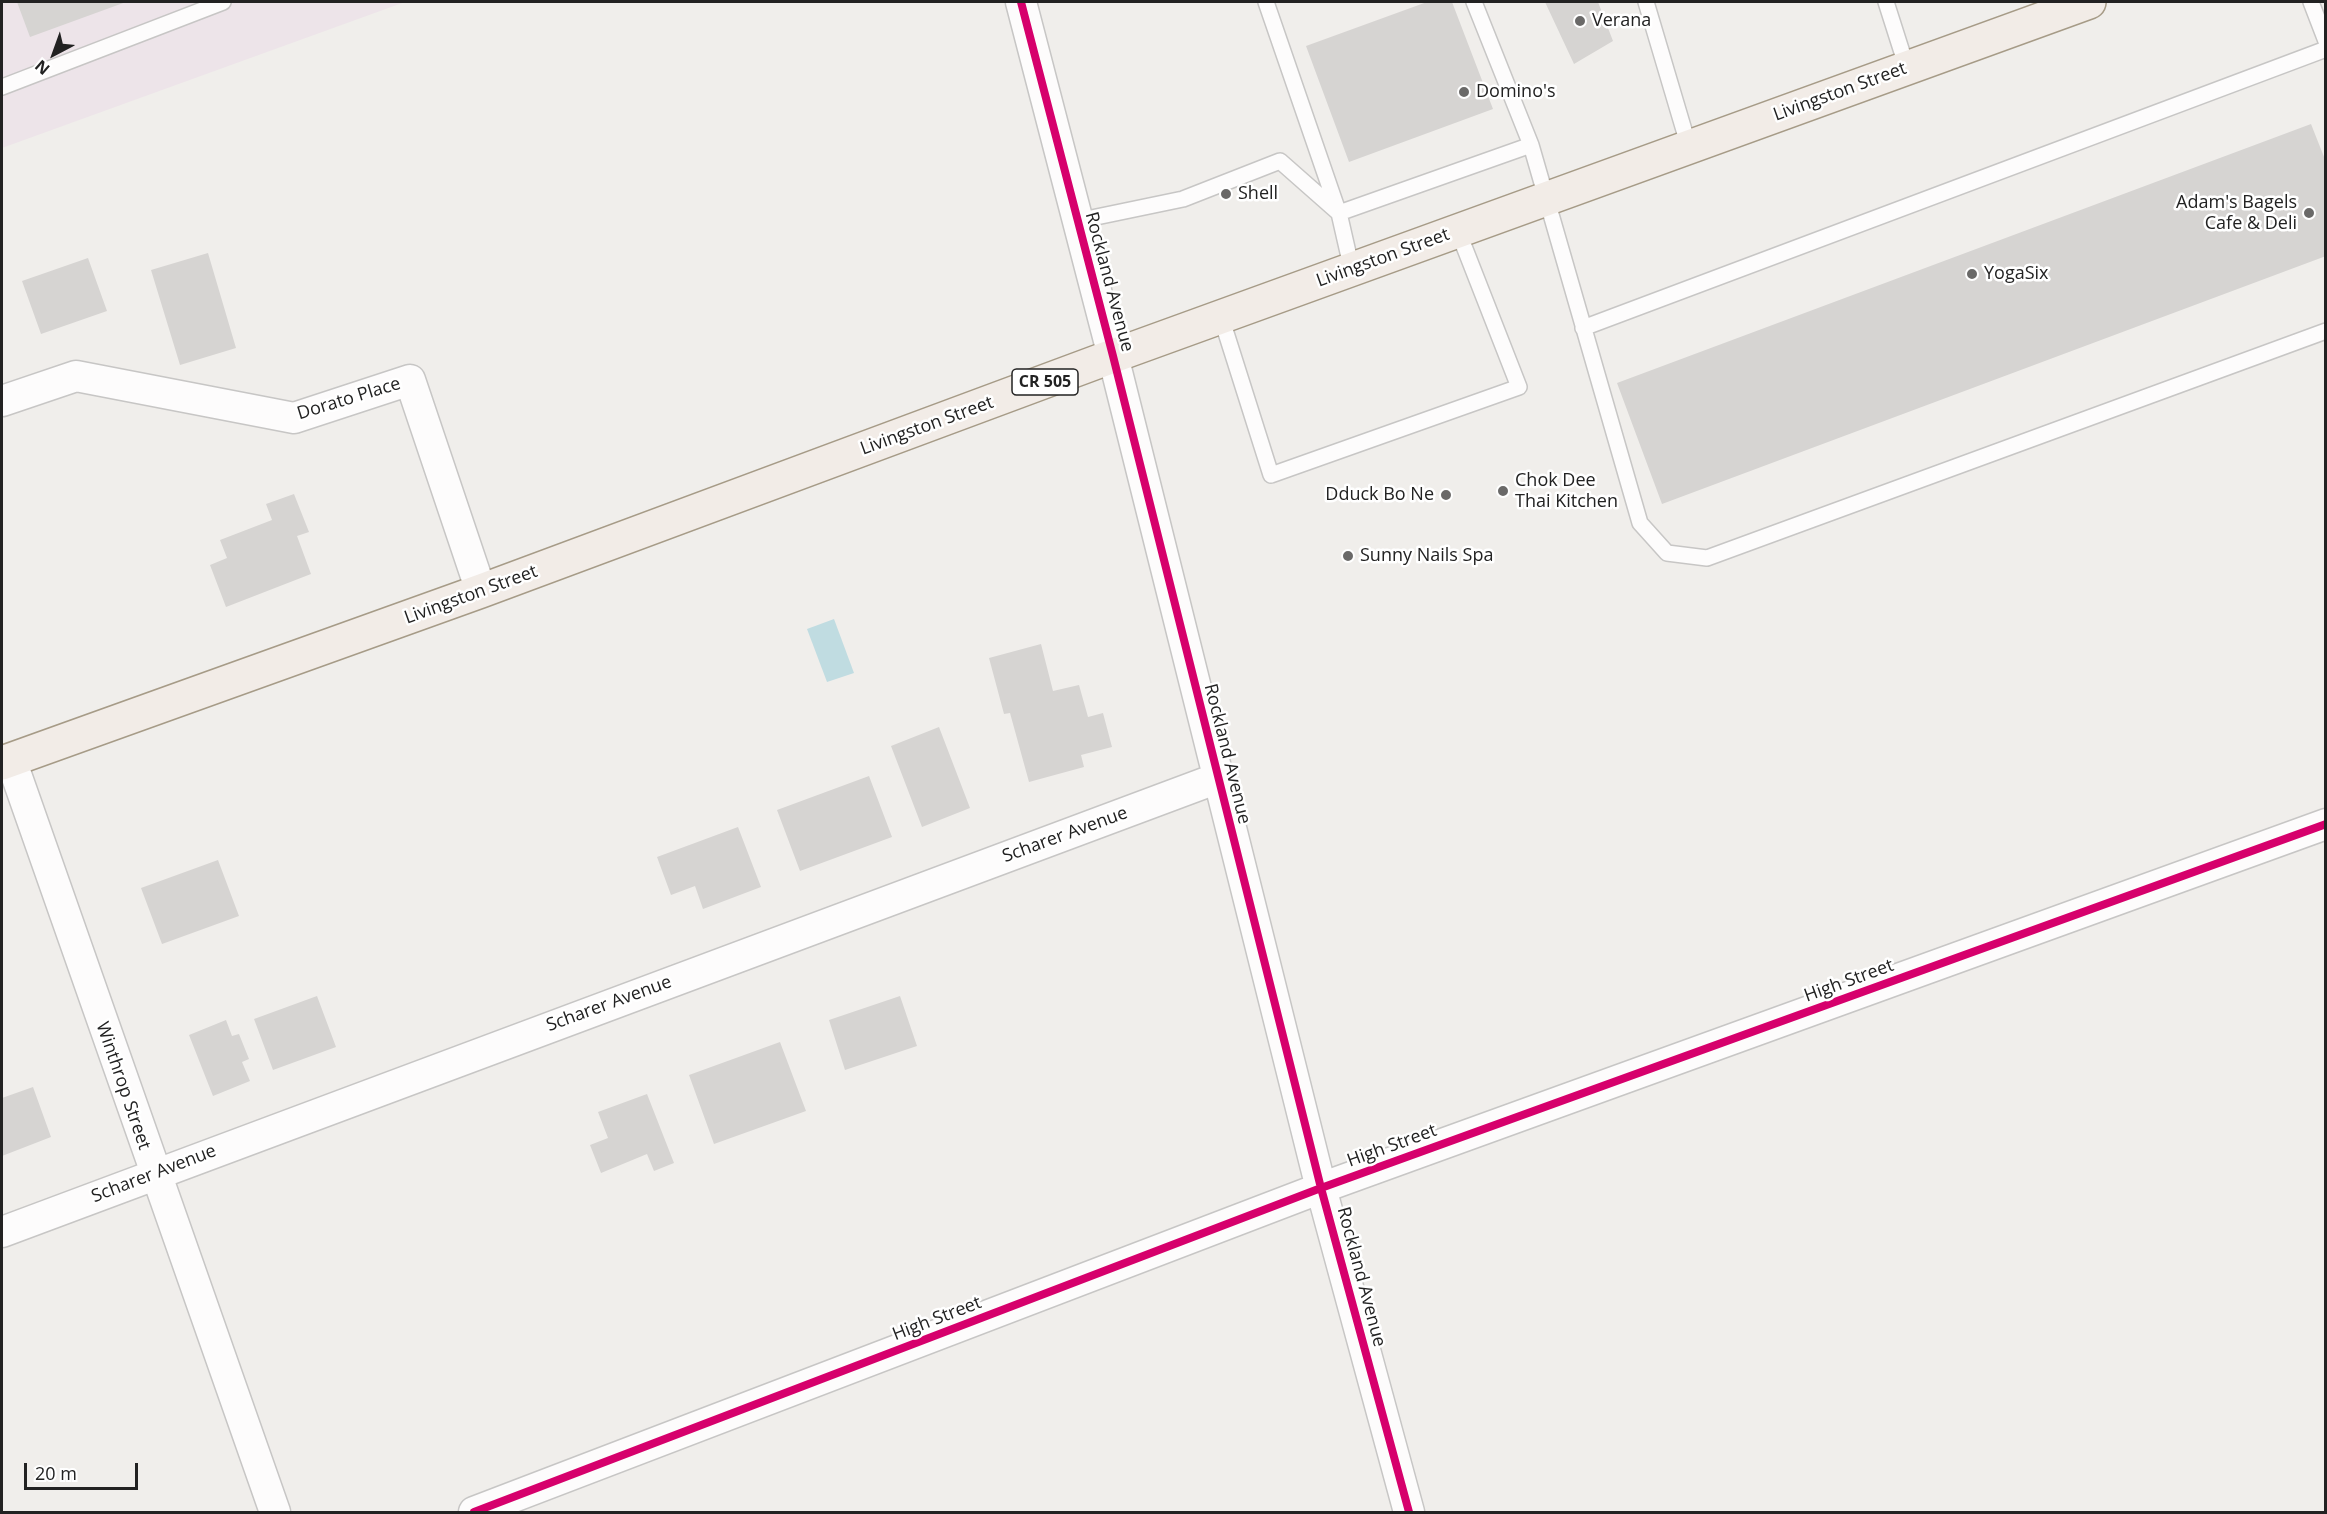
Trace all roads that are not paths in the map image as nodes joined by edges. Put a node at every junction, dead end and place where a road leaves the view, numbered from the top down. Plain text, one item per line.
1 (223, 2) edge
2 (1021, 2) edge
3 (1266, 2) edge
4 (1474, 2) edge
5 (1646, 2) edge
6 (1886, 2) edge
7 (2089, 2) edge
8 (2311, 2) edge
9 (2325, 41) edge
10 (2325, 49) edge
11 (1907, 68) junction
12 (2, 87) edge
13 (1531, 145) junction
14 (1689, 147) junction
15 (1546, 199) junction
16 (1339, 213) junction
17 (1077, 221) junction
18 (1458, 231) junction
19 (1352, 270) junction
20 (1221, 317) junction
21 (1583, 328) junction
22 (2325, 331) edge
23 (1113, 356) junction
24 (2, 401) edge
25 (481, 591) junction
26 (6, 761) edge
27 (1218, 778) junction
28 (2325, 824) edge
29 (154, 1173) junction
30 (1321, 1188) junction
31 (2, 1232) edge
32 (275, 1512) edge
33 (474, 1512) edge
34 (1409, 1512) edge

1 - 12 lane
2 - 17 street, Rockland Avenue
3 - 16 lane
4 - 13 lane
5 - 14 lane
6 - 11 lane
7 - 11 main road, Livingston Street / CR 505
8 - 9 lane
10 - 21 lane
11 - 14 main road, Livingston Street / CR 505
13 - 15 lane
13 - 16 lane
14 - 15 main road, Livingston Street / CR 505
15 - 18 main road, Livingston Street / CR 505
15 - 21 lane
16 - 17 lane
16 - 19 lane
17 - 23 street, Rockland Avenue
18 - 19 main road, Livingston Street / CR 505
18 - 20 lane
19 - 20 main road, Livingston Street / CR 505
20 - 23 main road, Livingston Street / CR 505
21 - 22 lane
23 - 25 main road, Livingston Street / CR 505
23 - 27 street, Rockland Avenue
24 - 25 street, Dorato Place
25 - 26 main road, Livingston Street / CR 505
26 - 29 street, Winthrop Street
27 - 29 street, Scharer Avenue
27 - 30 street, Rockland Avenue
28 - 30 street, High Street
29 - 31 street, Scharer Avenue
29 - 32 street, Winthrop Street
30 - 33 street, High Street
30 - 34 street, Rockland Avenue

